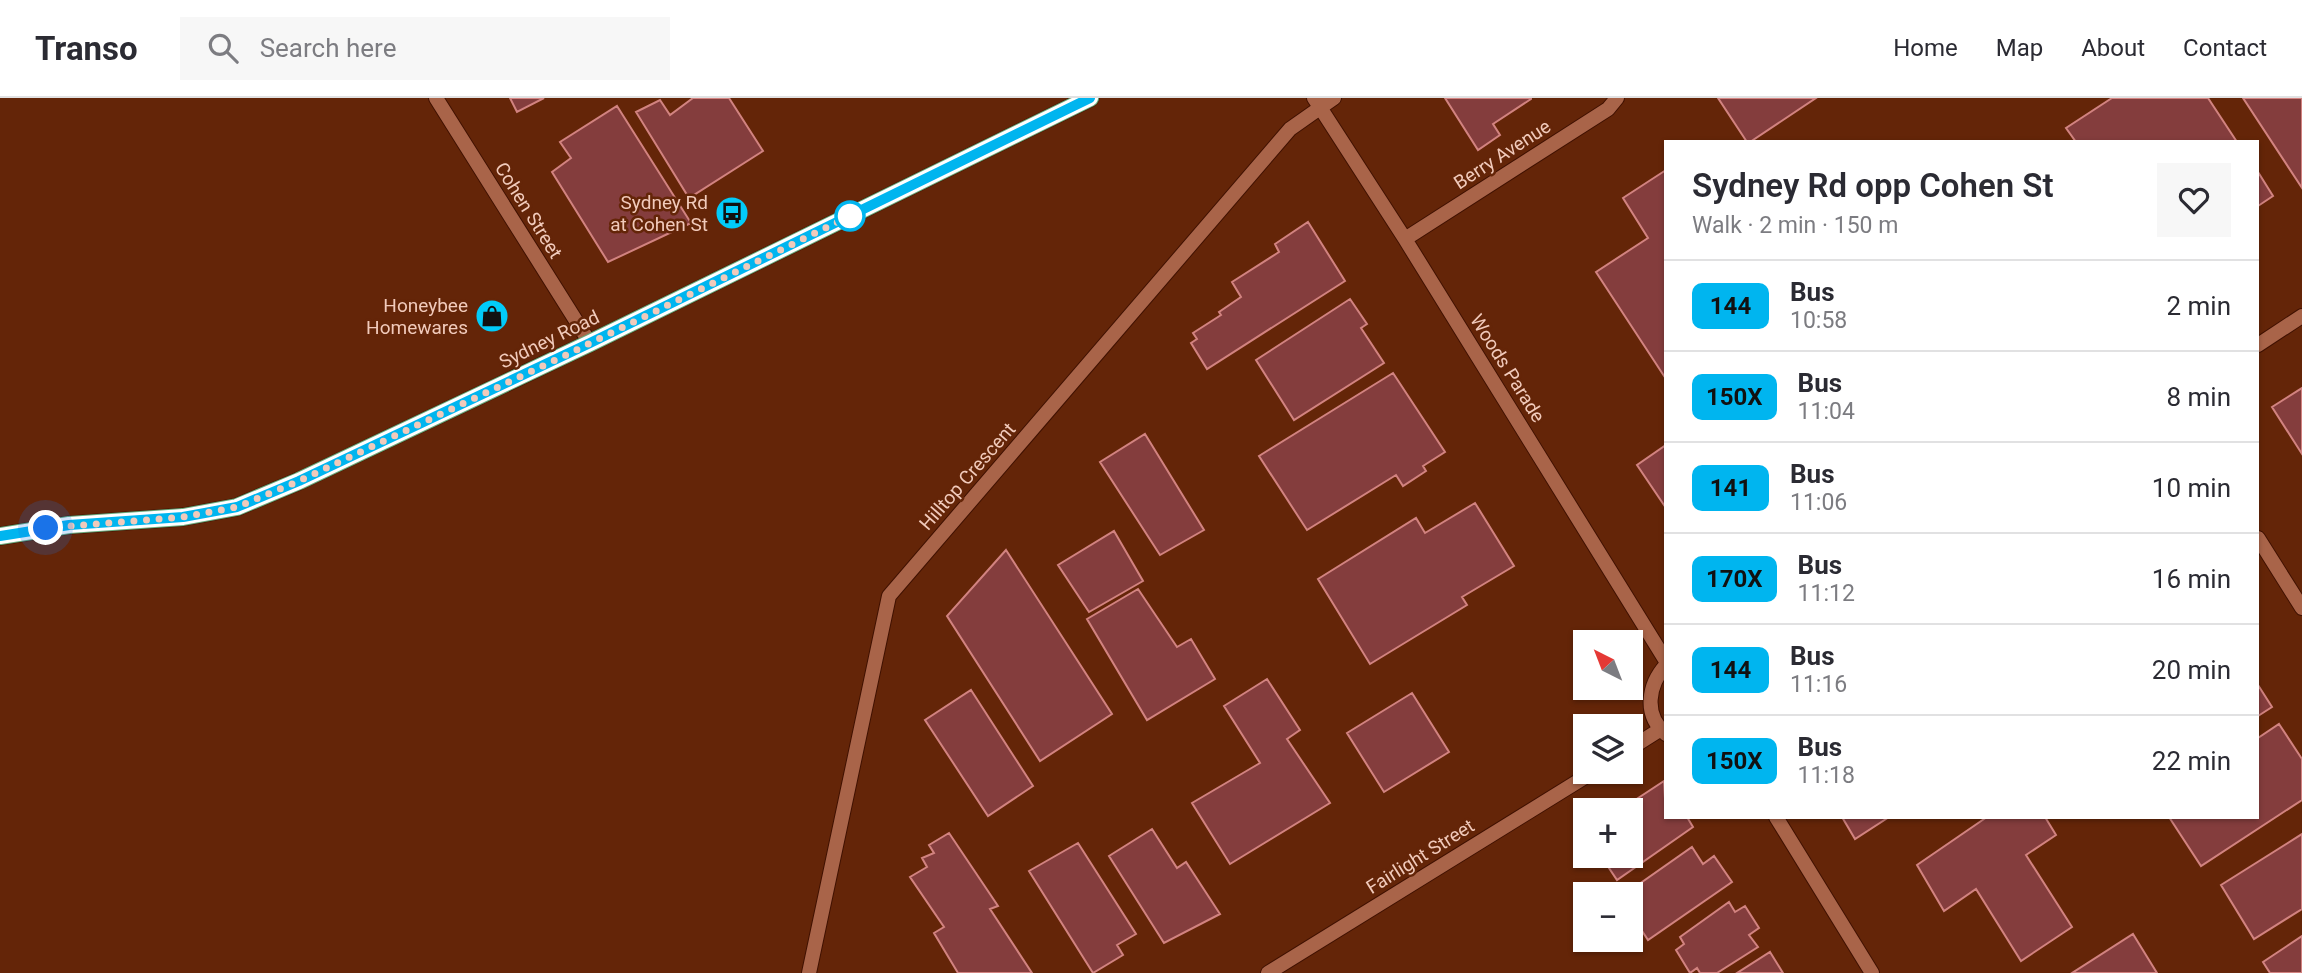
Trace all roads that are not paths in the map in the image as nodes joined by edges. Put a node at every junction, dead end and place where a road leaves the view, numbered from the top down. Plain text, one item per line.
1 (436, 98) edge
2 (1090, 98) edge
3 (1334, 98) edge
4 (1617, 98) edge
5 (1316, 102) edge
6 (1405, 239) junction
7 (2302, 316) edge
8 (590, 343) junction
9 (2259, 344) edge
10 (0, 536) edge
11 (2259, 540) edge
12 (2302, 608) edge
13 (1664, 660) edge
14 (1664, 666) edge
15 (1663, 731) edge
16 (1643, 742) edge
17 (1574, 784) edge
18 (1777, 819) edge
19 (809, 973) edge
20 (1268, 973) edge
21 (1872, 973) edge

1 - 8 street, Cohen Street
2 - 8 main road, Sydney Road
3 - 5 street, Hilltop Crescent
4 - 6 street, Berry Avenue
5 - 6 street, Woods Parade
5 - 19 street, Hilltop Crescent
6 - 13 street, Woods Parade
7 - 9 street
8 - 10 main road, Sydney Road
11 - 12 street
14 - 15 street
15 - 16 street
17 - 20 street, Fairlight Street
18 - 21 street

